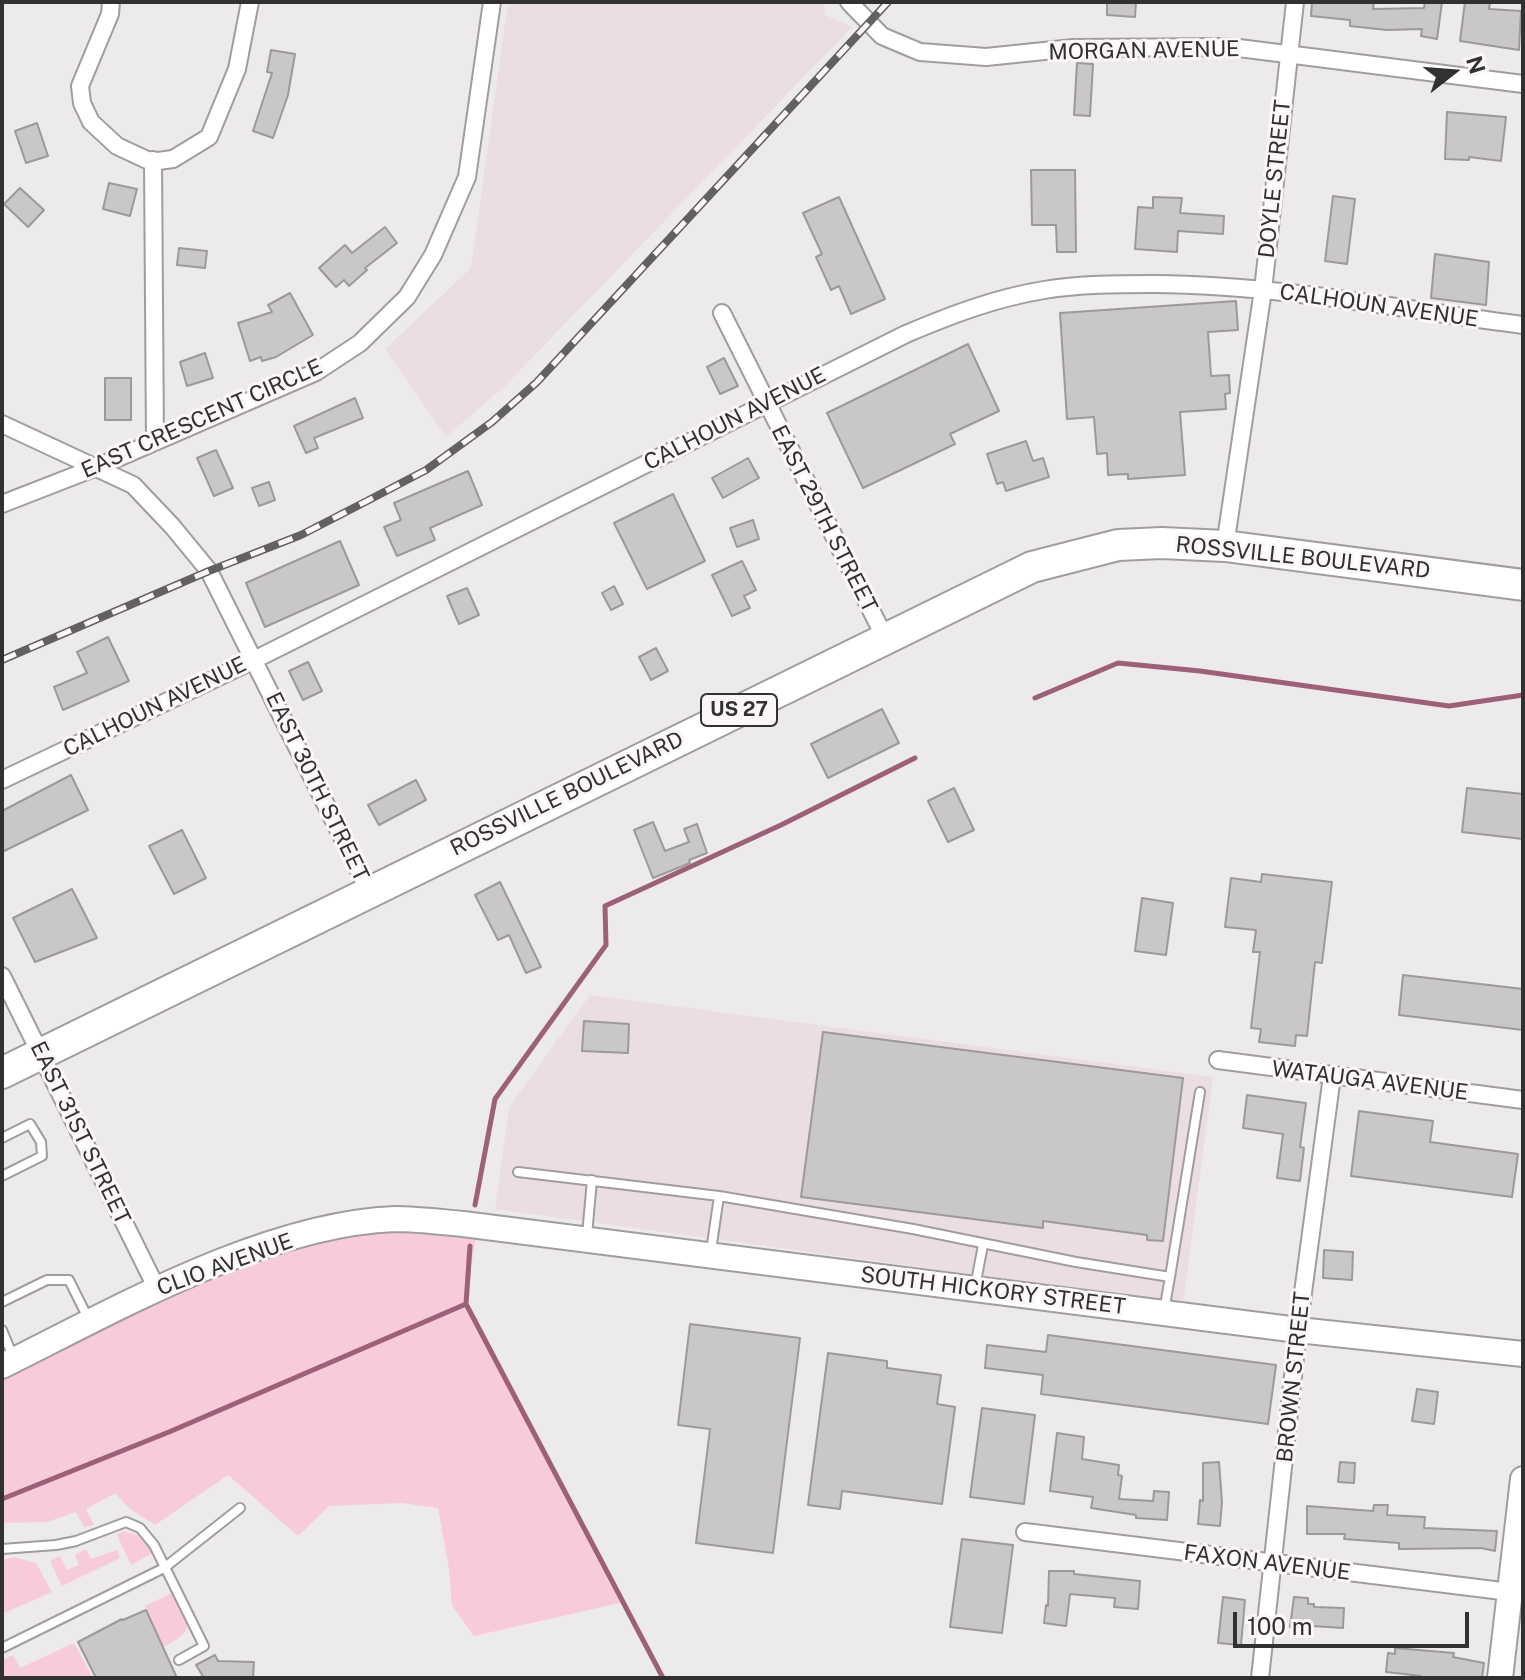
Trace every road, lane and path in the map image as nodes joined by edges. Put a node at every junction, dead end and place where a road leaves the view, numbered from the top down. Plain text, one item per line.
1 (111, 2) edge
2 (250, 2) edge
3 (492, 2) edge
4 (849, 2) edge
5 (1295, 2) edge
6 (1289, 55) junction
7 (1523, 84) edge
8 (153, 160) junction
9 (1263, 290) junction
10 (722, 313) dead end
11 (1523, 325) edge
12 (766, 403) junction
13 (2, 424) edge
14 (155, 442) junction
15 (97, 467) junction
16 (2, 504) edge
17 (1225, 546) junction
18 (1523, 585) edge
19 (885, 638) junction
20 (254, 660) junction
21 (2, 780) edge
22 (369, 891) junction
23 (2, 976) edge
24 (40, 1054) junction
25 (1218, 1060) dead end
26 (2, 1073) edge
27 (1332, 1076) junction
28 (1200, 1092) dead end
29 (1523, 1100) edge
30 (2, 1138) edge
31 (518, 1172) dead end
32 (2, 1176) edge
33 (592, 1180) junction
34 (719, 1196) junction
35 (463, 1224) joint
36 (587, 1240) junction
37 (983, 1245) junction
38 (710, 1255) junction
39 (1170, 1277) junction
40 (157, 1289) junction
41 (974, 1289) junction
42 (2, 1302) edge
43 (1164, 1312) junction
44 (90, 1322) junction
45 (2, 1330) edge
46 (1298, 1330) junction
47 (1523, 1354) edge
48 (8, 1362) edge
49 (1523, 1479) edge
50 (240, 1508) dead end
51 (1025, 1532) dead end
52 (2, 1549) edge
53 (1274, 1564) junction
54 (164, 1568) junction
55 (1510, 1592) junction
56 (2, 1648) edge
57 (179, 1660) dead end
58 (1260, 1678) edge
59 (1500, 1678) edge

1 - 8 street
2 - 8 street
3 - 14 street, EAST CRESCENT CIRCLE
4 - 6 street, MORGAN AVENUE
5 - 6 street, DOYLE STREET
6 - 7 street, MORGAN AVENUE
6 - 9 street, DOYLE STREET
8 - 14 street
9 - 11 street, CALHOUN AVENUE
9 - 12 street, CALHOUN AVENUE
9 - 17 street, DOYLE STREET
10 - 12 street, EAST 29TH STREET
12 - 19 street, EAST 29TH STREET
12 - 20 street, CALHOUN AVENUE
13 - 15 street, EAST 30TH STREET
14 - 15 street, EAST CRESCENT CIRCLE
15 - 16 street, EAST CRESCENT CIRCLE
15 - 20 street, EAST 30TH STREET
17 - 18 highway, ROSSVILLE BOULEVARD / US 27
17 - 19 highway, ROSSVILLE BOULEVARD / US 27
19 - 22 highway, ROSSVILLE BOULEVARD / US 27
20 - 21 street, CALHOUN AVENUE
20 - 22 street, EAST 30TH STREET
22 - 24 highway, ROSSVILLE BOULEVARD / US 27
23 - 24 street, EAST 31ST STREET
24 - 26 highway, ROSSVILLE BOULEVARD / US 27
24 - 40 street, EAST 31ST STREET
25 - 27 street, WATAUGA AVENUE
27 - 29 street, WATAUGA AVENUE
27 - 46 street, BROWN STREET
28 - 39 lane
30 - 32 lane
31 - 33 lane
33 - 34 lane
33 - 36 lane
34 - 37 lane
34 - 38 lane
35 - 36 street, SOUTH HICKORY STREET
35 - 40 street, CLIO AVENUE
36 - 38 street, SOUTH HICKORY STREET
37 - 39 lane
37 - 41 lane
38 - 41 street, SOUTH HICKORY STREET
39 - 43 lane
40 - 44 street, CLIO AVENUE
41 - 43 street, SOUTH HICKORY STREET
42 - 44 lane
43 - 46 street, SOUTH HICKORY STREET
44 - 48 street, CLIO AVENUE
45 - 48 lane
46 - 47 street, SOUTH HICKORY STREET
46 - 53 street, BROWN STREET
49 - 55 street
50 - 54 lane
51 - 53 street, FAXON AVENUE
52 - 54 lane
53 - 55 street, FAXON AVENUE
53 - 58 street, BROWN STREET
54 - 56 lane
54 - 57 lane
55 - 59 street

